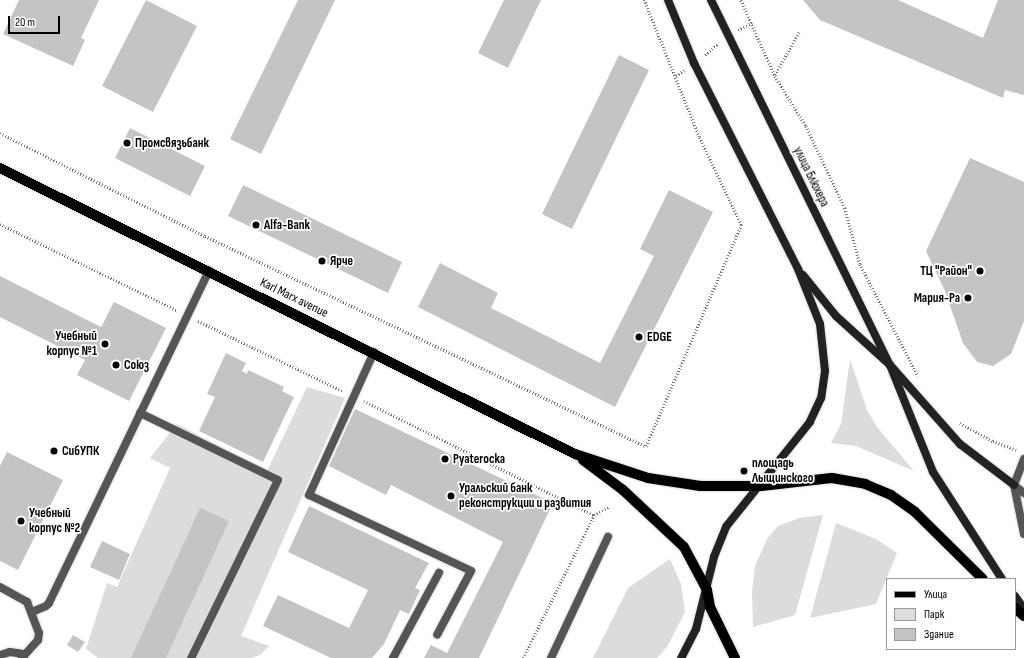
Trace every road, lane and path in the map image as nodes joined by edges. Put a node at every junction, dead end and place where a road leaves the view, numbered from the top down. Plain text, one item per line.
1 (644, 0) edge
2 (668, 0) edge
3 (711, 0) edge
4 (741, 0) edge
5 (799, 32) dead end
6 (775, 76) junction
7 (0, 133) edge
8 (0, 168) edge
9 (0, 224) edge
10 (798, 269) junction
11 (209, 271) junction
12 (187, 315) junction
13 (374, 352) junction
14 (890, 364) junction
15 (920, 378) dead end
16 (353, 396) junction
17 (140, 413) junction
18 (958, 422) dead end
19 (1018, 451) dead end
20 (575, 454) junction
21 (1024, 460) edge
22 (1014, 485) junction
23 (761, 486) junction
24 (1024, 489) edge
25 (1024, 493) edge
26 (610, 506) dead end
27 (594, 515) junction
28 (1024, 534) edge
29 (608, 537) dead end
30 (439, 573) dead end
31 (982, 578) edge
32 (1001, 578) edge
33 (0, 587) edge
34 (707, 590) junction
35 (1016, 597) edge
36 (1016, 609) edge
37 (1024, 609) edge
38 (32, 612) junction
39 (1024, 616) edge
40 (437, 635) dead end
41 (0, 655) edge
42 (24, 656) edge
43 (191, 658) edge
44 (393, 658) edge
45 (523, 658) edge
46 (550, 658) edge
47 (681, 658) edge
48 (735, 658) edge

1 - 7 path
2 - 10 main road
3 - 14 main road, улица Блюхера
4 - 6 path
5 - 6 path
6 - 15 path
8 - 11 main road, Karl Marx avenue
9 - 12 path
10 - 14 main road
10 - 23 main road
11 - 12 street
11 - 13 main road, Karl Marx avenue
12 - 16 path
12 - 17 street
13 - 16 street
13 - 20 main road, Karl Marx avenue
14 - 22 main road
14 - 32 main road
16 - 27 path
16 - 40 street
17 - 38 street
17 - 43 street
18 - 19 path
20 - 23 main road
20 - 34 main road
21 - 22 street
22 - 24 street
22 - 25 street
22 - 28 street
23 - 31 main road
23 - 34 main road
26 - 27 path
27 - 45 path
29 - 46 street
30 - 44 street
33 - 38 street
34 - 47 main road
34 - 48 main road
35 - 37 main road
36 - 39 main road
38 - 42 street
41 - 42 street

